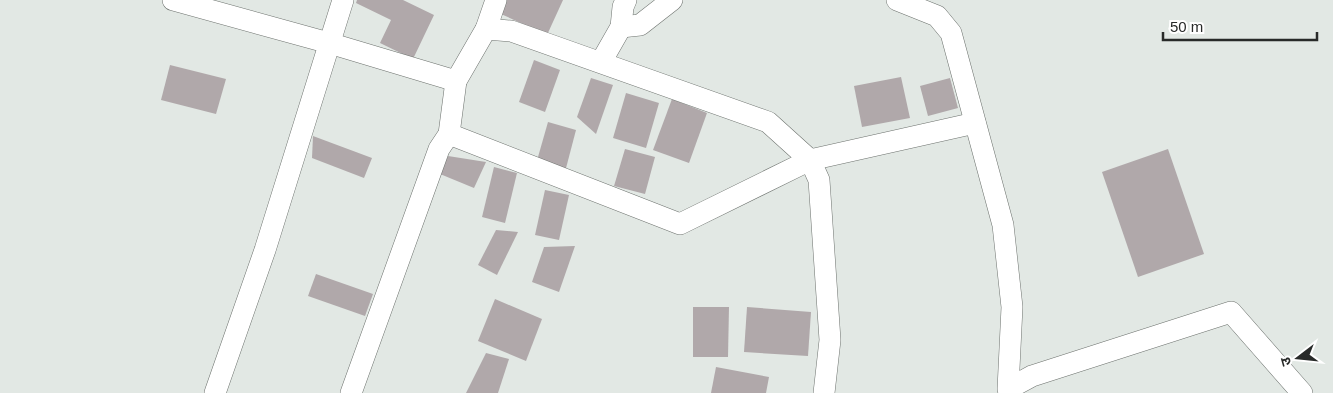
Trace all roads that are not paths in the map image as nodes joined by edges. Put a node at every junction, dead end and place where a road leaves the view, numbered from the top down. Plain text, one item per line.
1 (172, 0) edge
2 (343, 0) edge
3 (496, 0) edge
4 (626, 0) edge
5 (672, 0) edge
6 (897, 0) edge
7 (621, 27) junction
8 (486, 29) junction
9 (330, 43) junction
10 (601, 62) junction
11 (456, 81) junction
12 (975, 123) junction
13 (449, 134) junction
14 (810, 160) junction
15 (215, 393) edge
16 (222, 393) edge
17 (231, 393) edge
18 (351, 393) edge
19 (824, 393) edge
20 (1302, 393) edge

1 - 9 street
2 - 9 street
3 - 8 street
4 - 7 street
5 - 7 street
6 - 12 street
7 - 10 street
8 - 10 street
8 - 11 street
9 - 11 street
9 - 15 street
10 - 14 street
11 - 13 street
12 - 14 street
12 - 20 street
13 - 14 street
13 - 18 street
14 - 19 street
16 - 17 street

